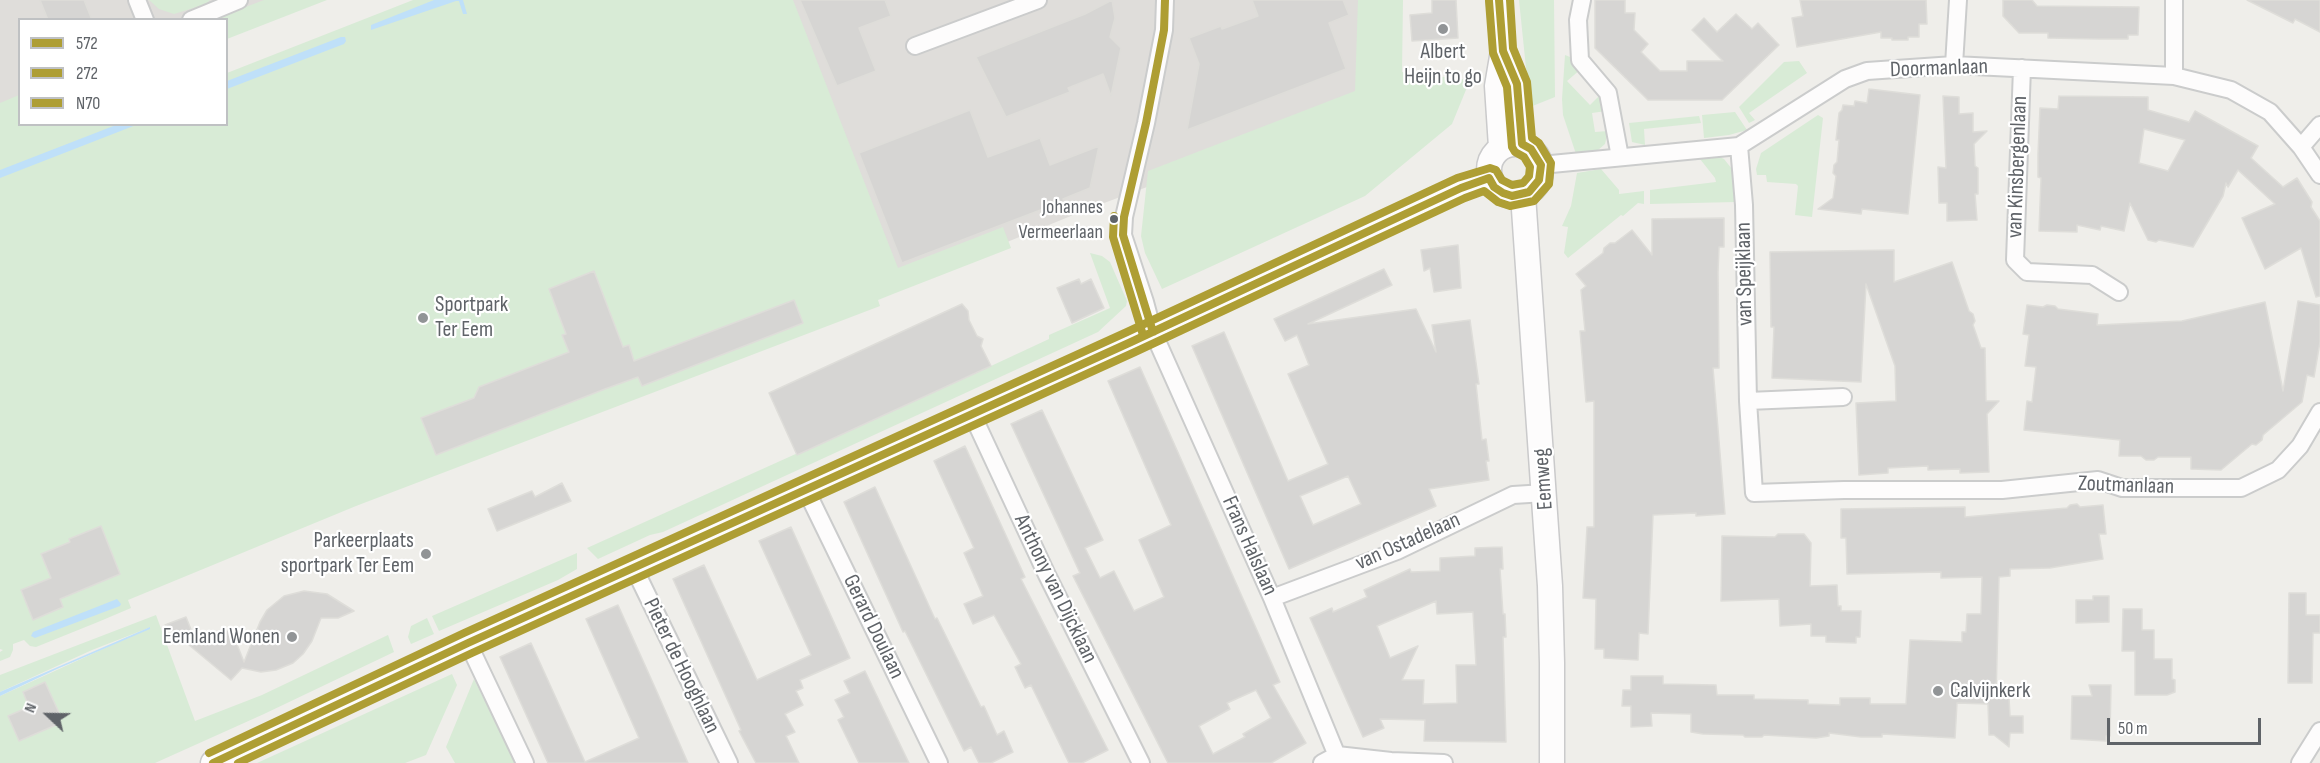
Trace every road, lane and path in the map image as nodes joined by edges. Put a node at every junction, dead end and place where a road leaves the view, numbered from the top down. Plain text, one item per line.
1 (138, 0) edge
2 (239, 0) edge
3 (1038, 0) edge
4 (1165, 0) edge
5 (1499, 0) edge
6 (1582, 0) edge
7 (1958, 0) edge
8 (2174, 0) edge
9 (144, 18) edge
10 (196, 18) edge
11 (915, 46) dead end
12 (1954, 65) junction
13 (2022, 68) junction
14 (2174, 76) junction
15 (2320, 125) edge
16 (1511, 145) junction
17 (1739, 146) junction
18 (2301, 147) junction
19 (1620, 157) junction
20 (1541, 165) junction
21 (2320, 175) edge
22 (1489, 178) junction
23 (1523, 195) junction
24 (2119, 292) dead end
25 (1153, 332) junction
26 (1843, 397) dead end
27 (1748, 401) junction
28 (2320, 412) edge
29 (972, 414) junction
30 (806, 490) junction
31 (1826, 491) joint
32 (1545, 493) junction
33 (634, 568) junction
34 (1272, 598) junction
35 (468, 643) junction
36 (2320, 731) edge
37 (1333, 760) edge
38 (1391, 762) edge
39 (213, 763) edge
40 (525, 763) edge
41 (729, 763) edge
42 (939, 763) edge
43 (1141, 763) edge
44 (1444, 763) edge
45 (1552, 763) edge
46 (2300, 763) edge

1 - 9 street
2 - 10 street
3 - 11 street
4 - 25 street, Frans Halslaan
5 - 16 main road
6 - 19 street
7 - 12 street
8 - 14 street
12 - 13 street, Doormanlaan
12 - 17 street, Doormanlaan
13 - 14 street, Doormanlaan
13 - 24 street, van Kinsbergenlaan
14 - 18 street, Doormanlaan
15 - 18 street
16 - 20 main road
16 - 22 main road
17 - 19 street, Doormanlaan
17 - 27 street, van Speijklaan
18 - 21 street, Doormanlaan
19 - 20 street, Doormanlaan
20 - 23 main road
22 - 23 main road
22 - 25 main road
23 - 32 main road, Eemweg
25 - 29 main road
25 - 34 street, Frans Halslaan
26 - 27 street
27 - 31 street, van Speijklaan
28 - 31 street, Zoutmanlaan
29 - 30 main road
29 - 43 street, Anthony van Dijcklaan
30 - 33 main road
30 - 42 street, Gerard Doulaan
32 - 34 street, van Ostadelaan
32 - 45 main road, Eemweg
33 - 35 main road
33 - 41 street, Pieter de Hooghlaan
34 - 37 street, Frans Halslaan
35 - 39 main road
35 - 40 street
36 - 46 street
37 - 38 street
38 - 44 street

